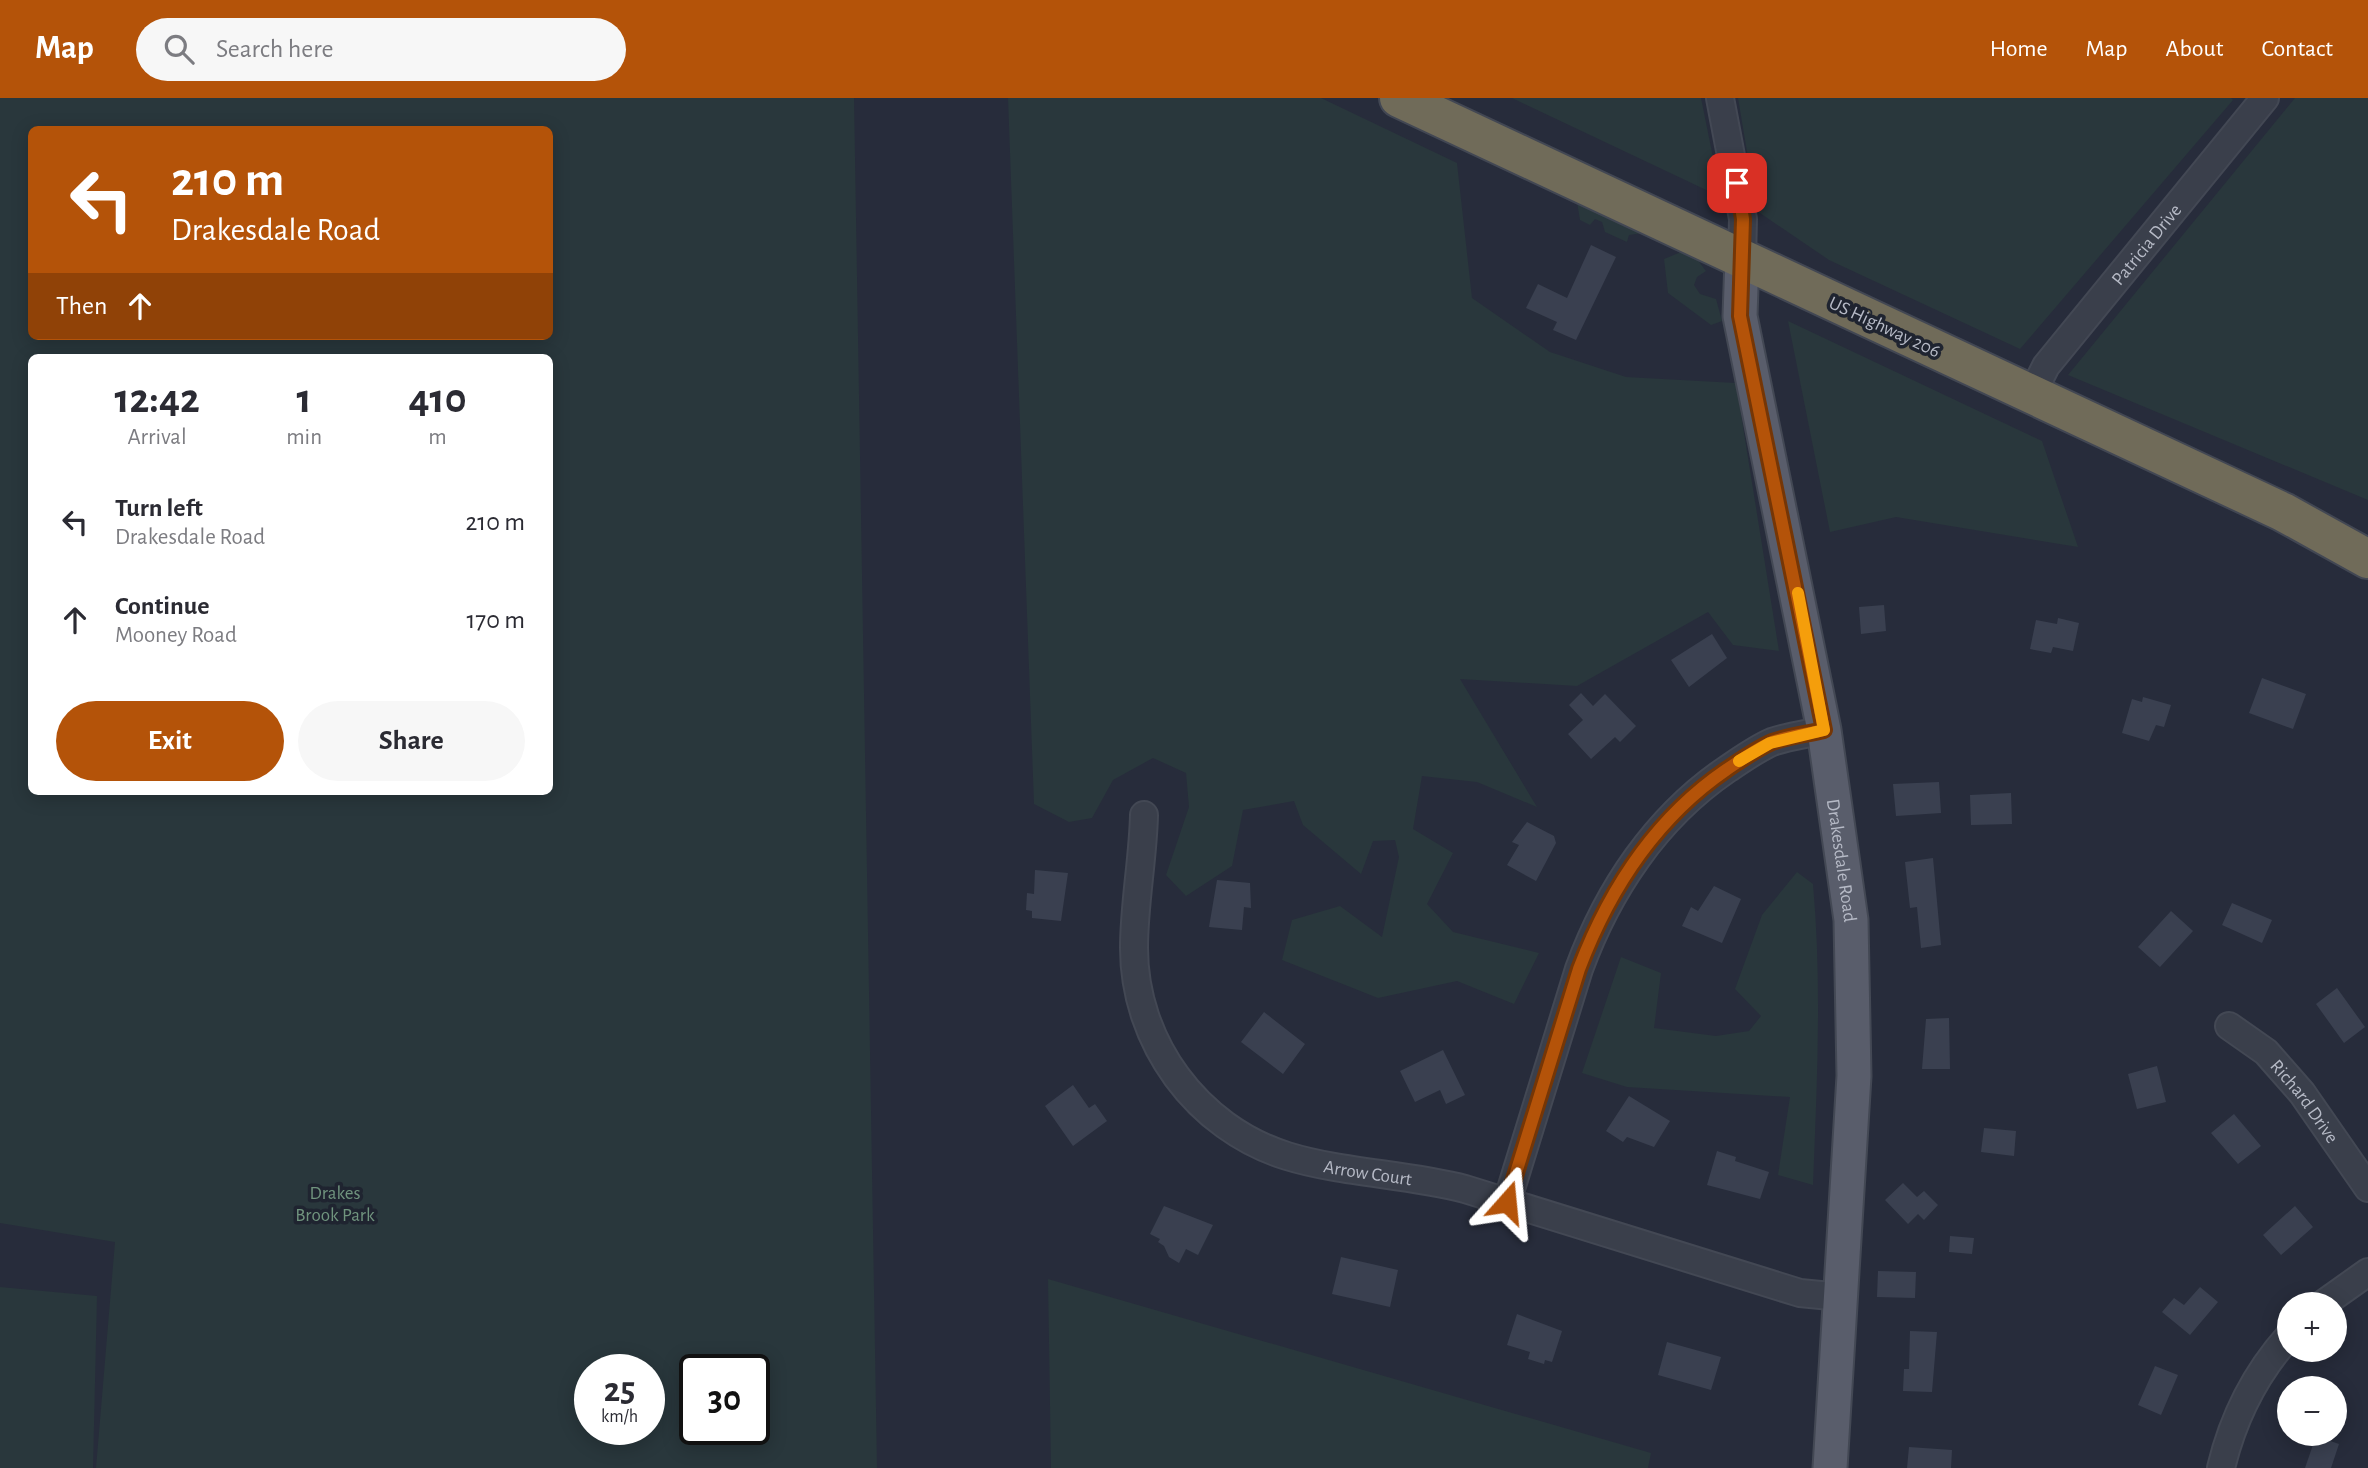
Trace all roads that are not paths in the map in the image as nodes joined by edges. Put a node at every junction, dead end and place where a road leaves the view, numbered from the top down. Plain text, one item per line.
1 (1399, 98) edge
2 (1720, 98) edge
3 (2265, 98) edge
4 (1741, 259) junction
5 (2032, 394) junction
6 (2368, 559) edge
7 (1824, 730) junction
8 (1144, 815) dead end
9 (2229, 1026) dead end
10 (2368, 1188) edge
11 (1507, 1202) junction
12 (2368, 1272) edge
13 (2340, 1292) edge
14 (1841, 1297) junction
15 (2277, 1350) edge
16 (1830, 1468) edge
17 (2221, 1468) edge

1 - 4 highway, US Highway 206
2 - 4 street
3 - 5 street, Patricia Drive
4 - 5 highway, US Highway 206
4 - 7 main road, Drakesdale Road
5 - 6 highway, US Highway 206
7 - 11 street
7 - 14 main road, Drakesdale Road
8 - 11 street, Arrow Court
9 - 10 street, Richard Drive
11 - 14 street, Arrow Court
12 - 13 street
14 - 16 main road, Drakesdale Road
15 - 17 street

